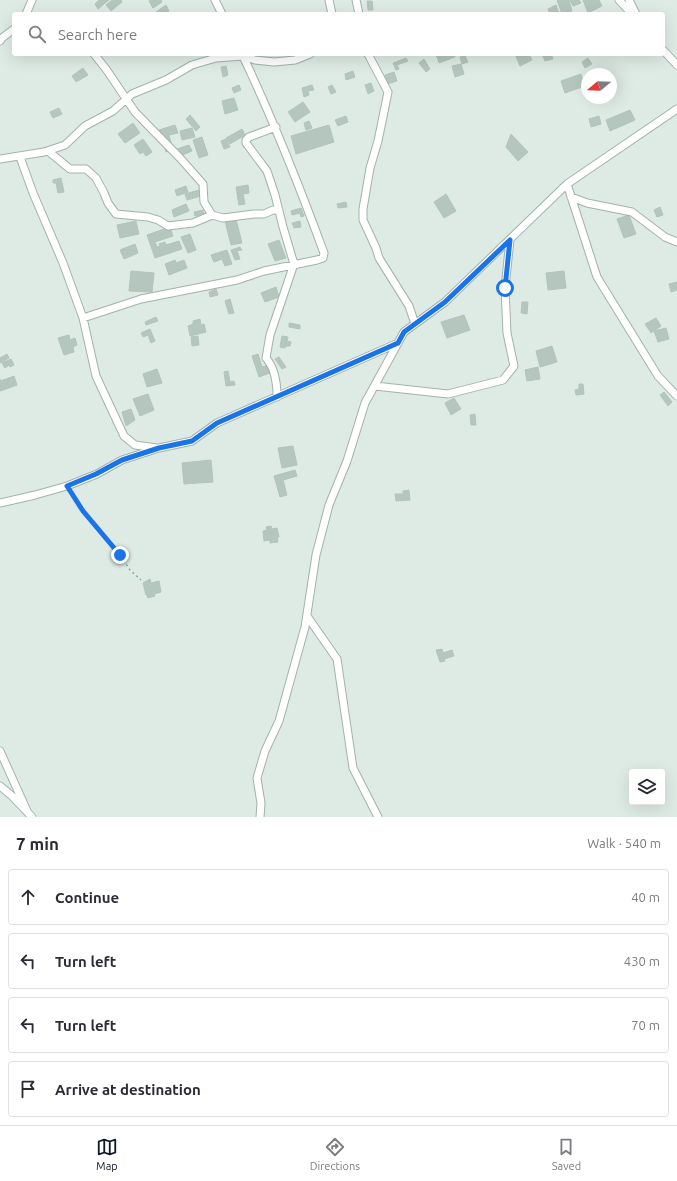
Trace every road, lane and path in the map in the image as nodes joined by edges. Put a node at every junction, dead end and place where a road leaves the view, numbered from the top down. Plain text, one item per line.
1 (32, 0) edge
2 (215, 0) edge
3 (329, 0) edge
4 (356, 0) edge
5 (619, 0) edge
6 (629, 0) edge
7 (27, 12) edge
8 (221, 12) edge
9 (332, 12) edge
10 (359, 12) edge
11 (630, 12) edge
12 (635, 12) edge
13 (12, 30) edge
14 (0, 41) edge
15 (665, 52) edge
16 (95, 56) edge
17 (233, 56) edge
18 (242, 56) edge
19 (245, 56) edge
20 (305, 56) edge
21 (369, 56) edge
22 (677, 65) edge
23 (126, 100) junction
24 (677, 109) edge
25 (276, 126) junction
26 (48, 151) junction
27 (20, 156) junction
28 (0, 159) edge
29 (567, 184) junction
30 (571, 197) junction
31 (279, 210) junction
32 (212, 215) junction
33 (510, 240) junction
34 (677, 242) edge
35 (294, 264) junction
36 (84, 318) junction
37 (415, 324) junction
38 (398, 343) junction
39 (375, 386) junction
40 (677, 396) edge
41 (276, 397) junction
42 (159, 448) junction
43 (67, 486) junction
44 (0, 503) edge
45 (142, 580) dead end
46 (307, 616) junction
47 (0, 751) edge
48 (0, 786) edge
49 (27, 811) junction
50 (32, 817) edge
51 (260, 817) edge
52 (378, 817) edge

1 - 7 street
2 - 8 street
3 - 9 street
4 - 10 street
5 - 11 street
6 - 12 street
13 - 14 street
15 - 22 street
16 - 23 street
17 - 23 street
18 - 25 street
19 - 20 street
21 - 37 street
23 - 26 street
23 - 32 street
24 - 29 street
25 - 31 street
25 - 35 street
26 - 27 street
26 - 32 street
27 - 28 street
27 - 36 street
29 - 30 street
29 - 33 street
30 - 34 street
30 - 40 street
31 - 32 street
31 - 35 street
33 - 37 street
33 - 39 street
35 - 36 street
35 - 41 street
36 - 42 street
37 - 38 street
38 - 39 street
38 - 41 street
39 - 46 street
41 - 42 street
42 - 43 street
43 - 44 street
43 - 45 path
46 - 51 street
46 - 52 street
47 - 49 street
48 - 49 street
49 - 50 street

